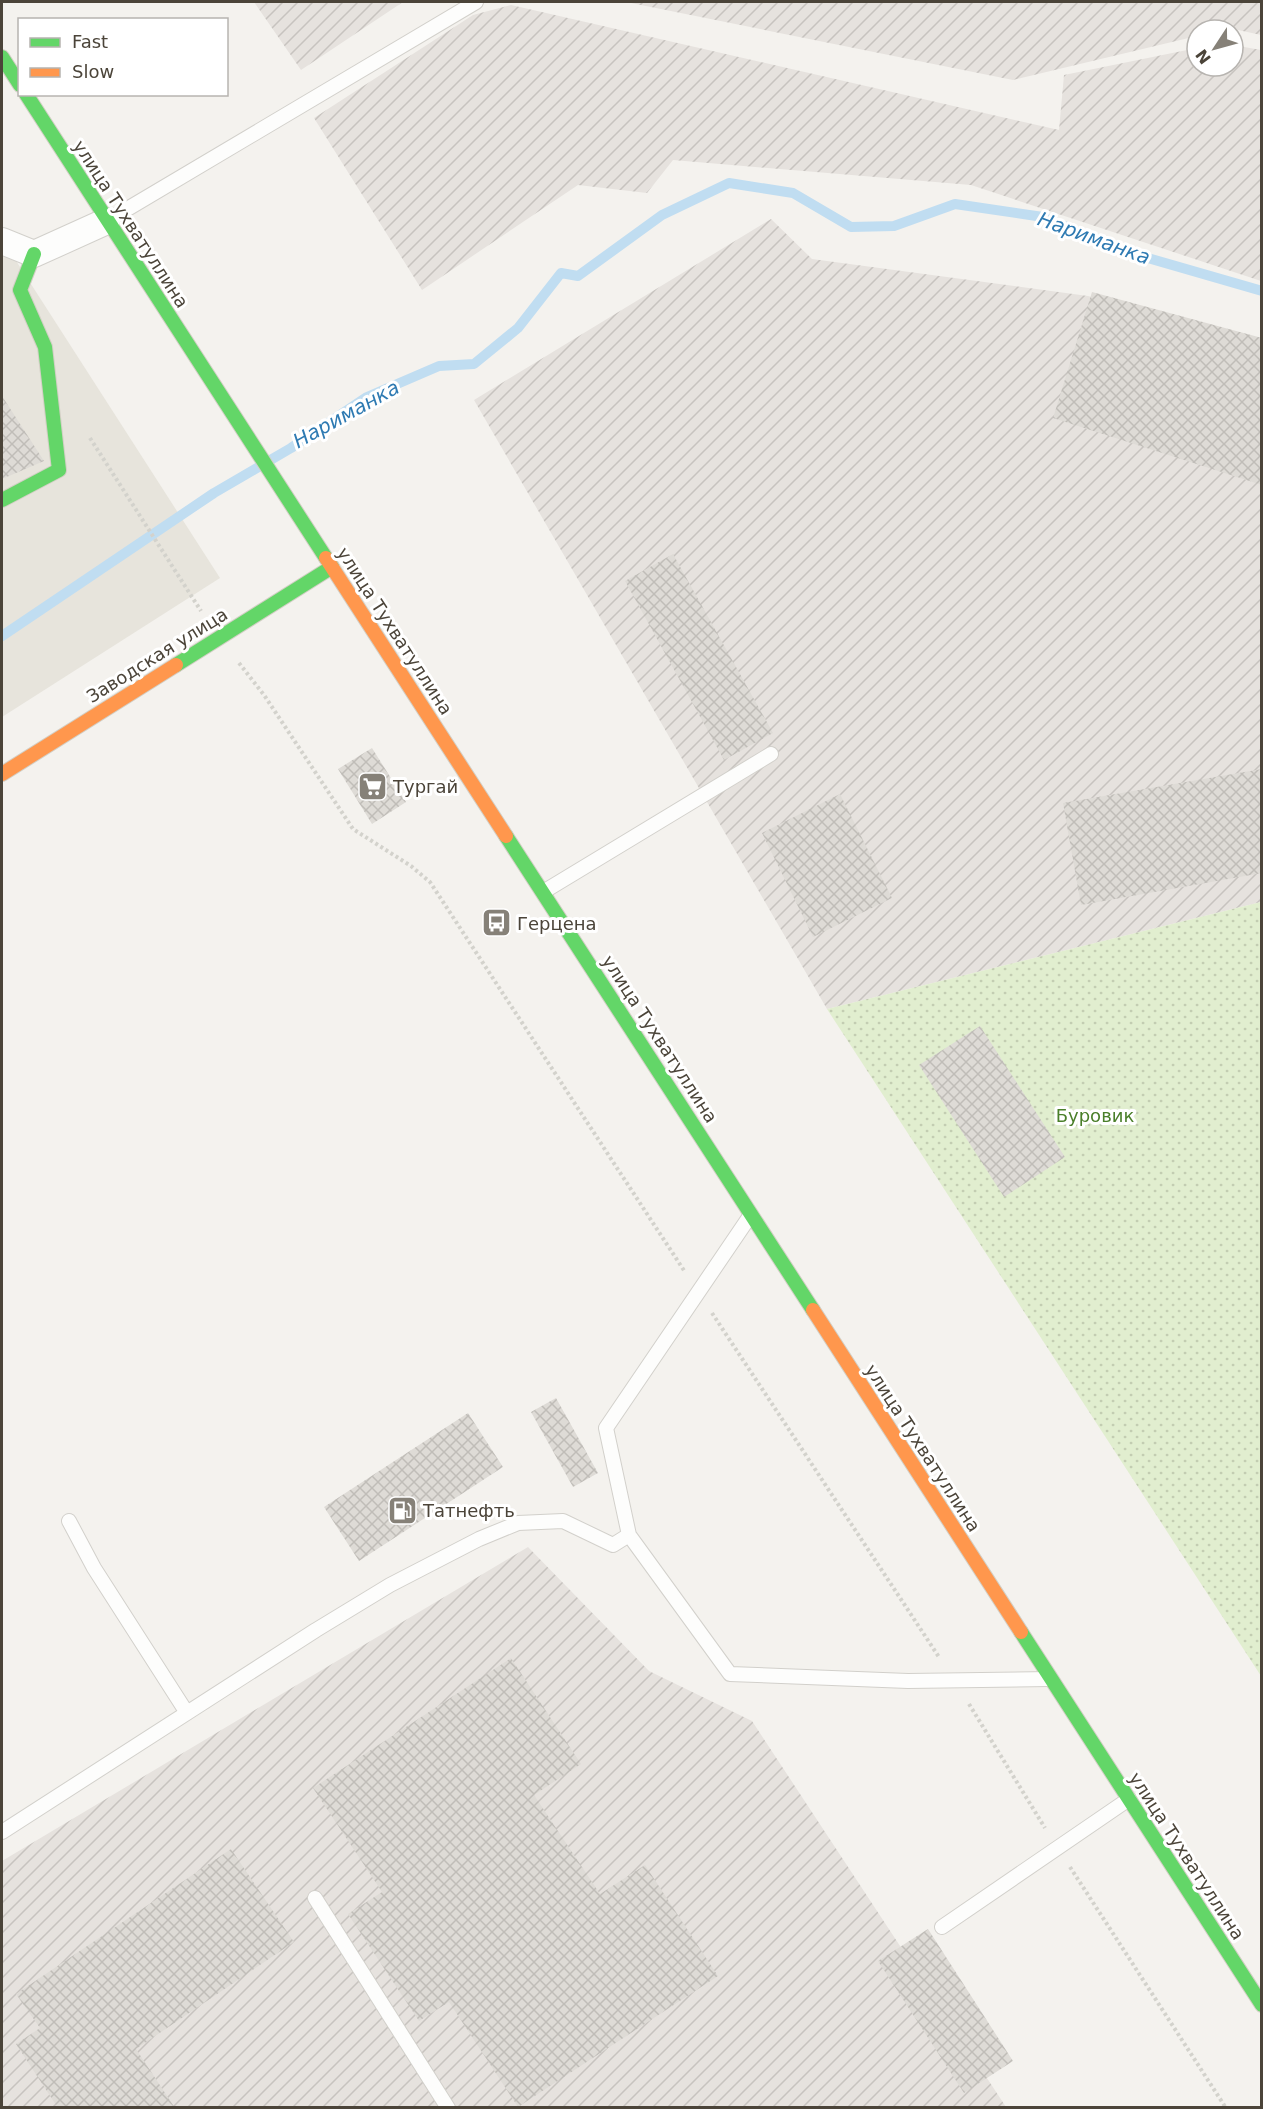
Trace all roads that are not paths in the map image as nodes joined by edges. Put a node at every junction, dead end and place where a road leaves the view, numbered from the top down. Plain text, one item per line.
1 (476, 2) edge
2 (2, 57) edge
3 (18, 82) edge
4 (27, 96) edge
5 (108, 221) junction
6 (2, 242) edge
7 (34, 254) junction
8 (2, 500) edge
9 (332, 567) junction
10 (771, 754) dead end
11 (2, 774) edge
12 (543, 892) junction
13 (751, 1214) junction
14 (69, 1521) dead end
15 (629, 1535) junction
16 (1052, 1679) junction
17 (187, 1713) junction
18 (1129, 1799) junction
19 (2, 1832) edge
20 (315, 1898) dead end
21 (942, 1927) dead end
22 (1262, 2005) edge
23 (448, 2108) edge

1 - 5 lane
2 - 3 main road
4 - 5 main road, улица Тухватуллина
5 - 7 street
5 - 9 main road, улица Тухватуллина
6 - 7 street
7 - 8 main road
9 - 11 main road, Заводская улица
9 - 12 main road, улица Тухватуллина
10 - 12 lane
12 - 13 main road, улица Тухватуллина
13 - 15 lane
13 - 16 main road, улица Тухватуллина
14 - 17 lane
15 - 16 lane
15 - 17 lane
16 - 18 main road, улица Тухватуллина
17 - 19 lane
18 - 21 lane
18 - 22 main road, улица Тухватуллина
20 - 23 lane

